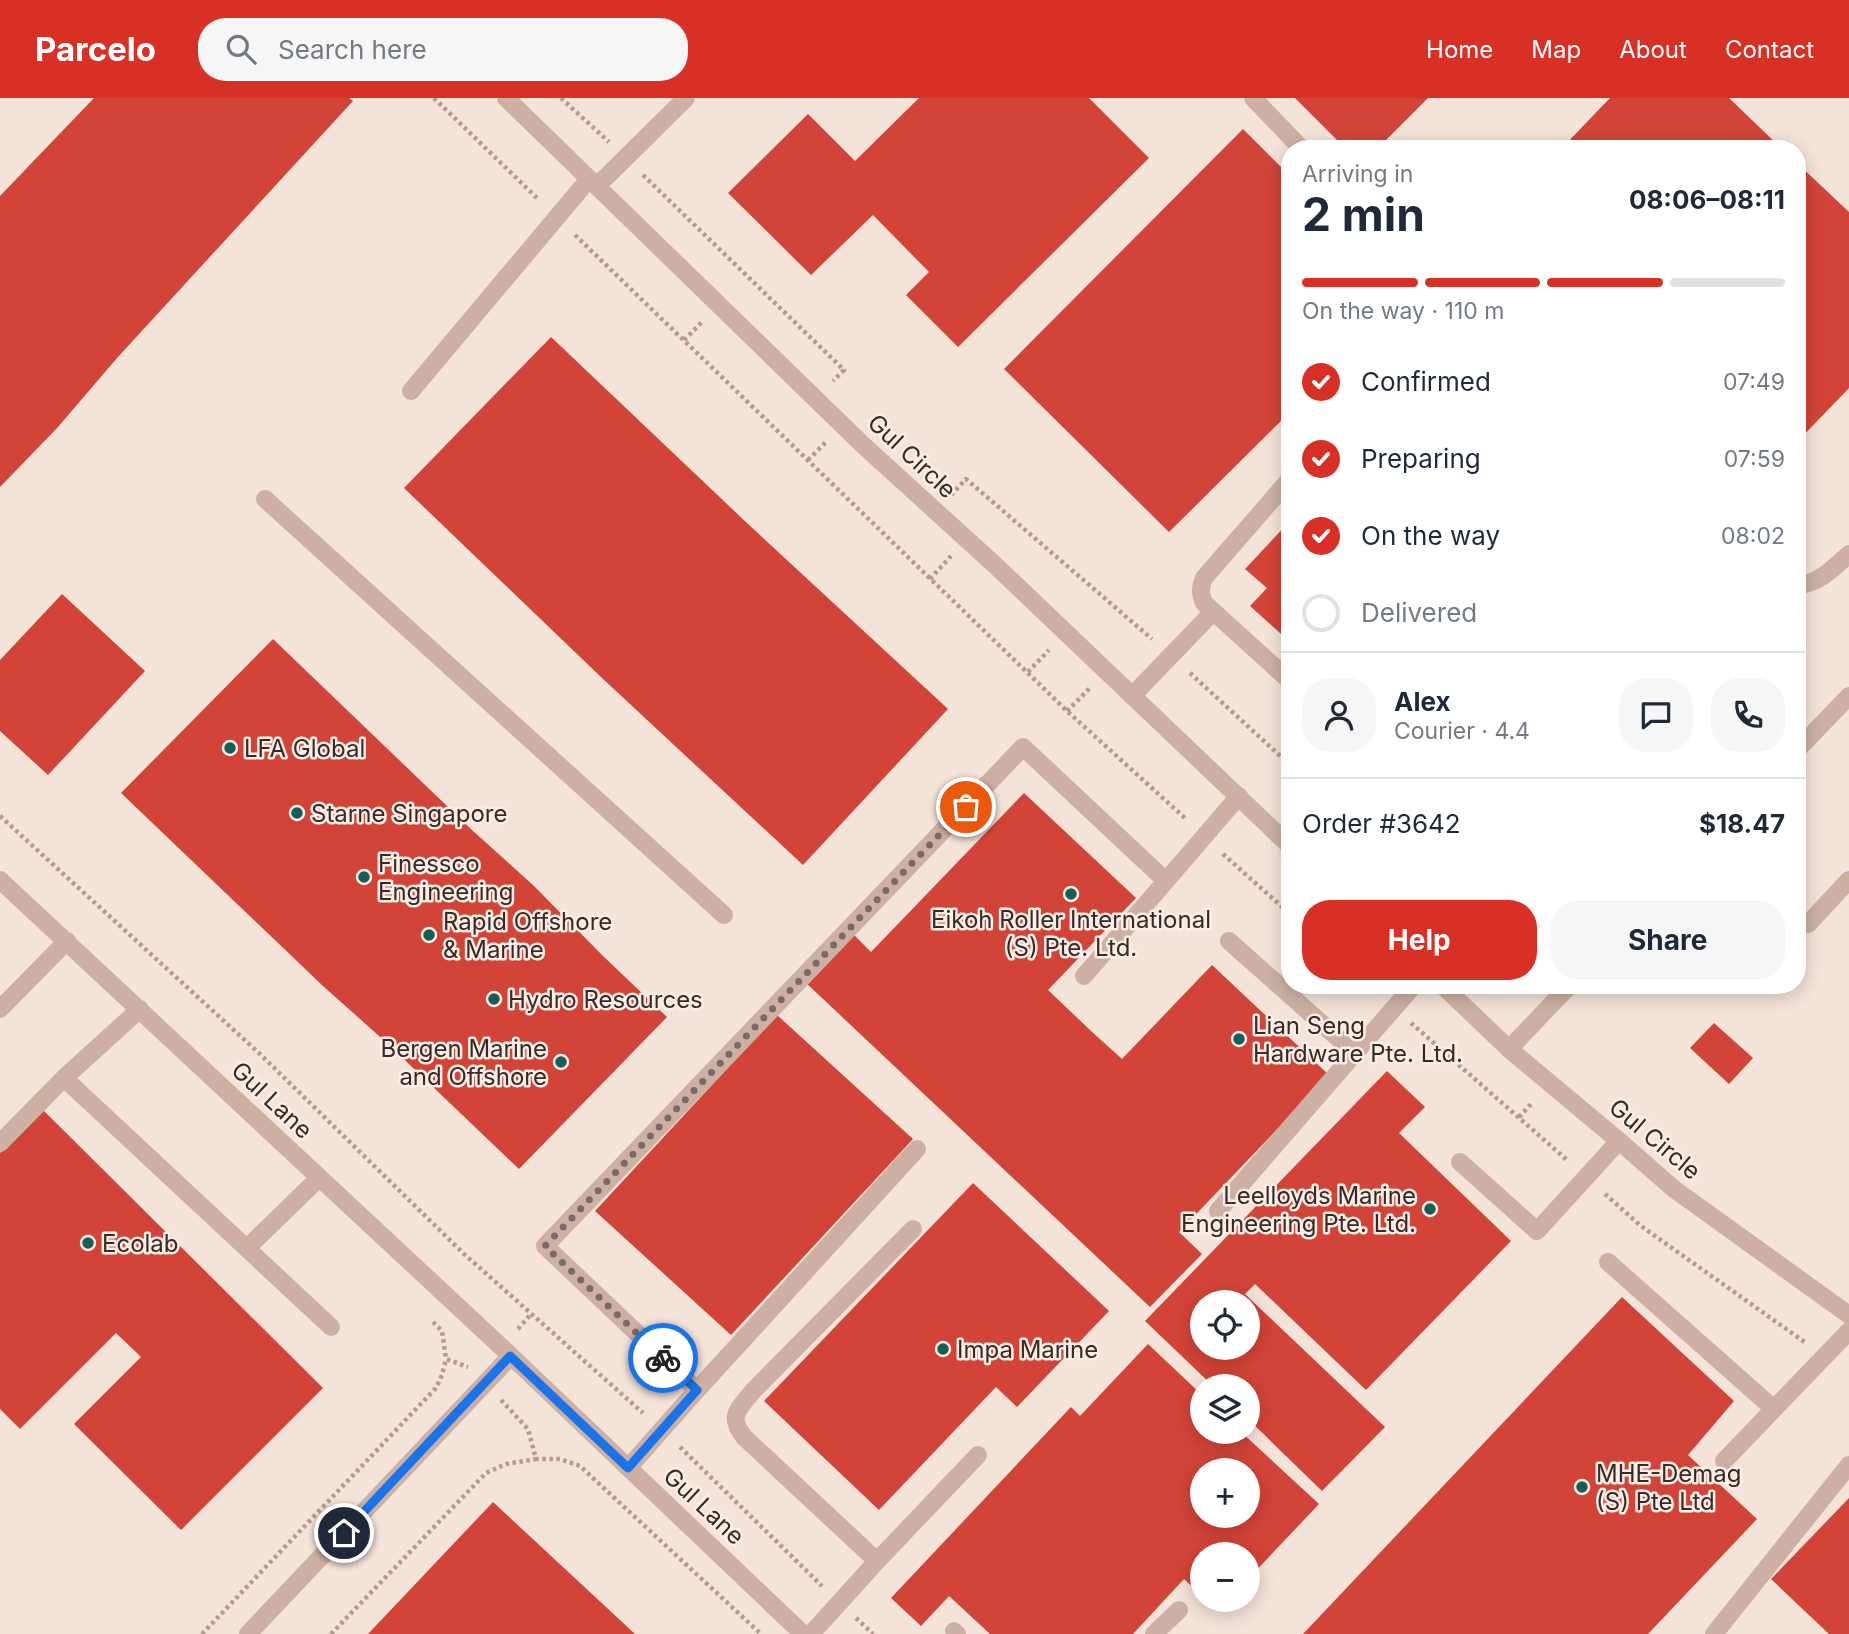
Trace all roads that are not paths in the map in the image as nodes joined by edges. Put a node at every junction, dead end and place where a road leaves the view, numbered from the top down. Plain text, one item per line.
1 (506, 98) edge
2 (686, 98) edge
3 (1253, 98) edge
4 (1293, 140) edge
5 (593, 183) junction
6 (411, 391) dead end
7 (1281, 489) edge
8 (265, 499) dead end
9 (1849, 554) edge
10 (1806, 583) edge
11 (1213, 612) junction
12 (1281, 673) edge
13 (1132, 696) junction
14 (1849, 696) edge
15 (1806, 741) edge
16 (1239, 796) junction
17 (1281, 837) edge
18 (0, 880) edge
19 (1849, 880) edge
20 (1166, 881) junction
21 (724, 915) dead end
22 (1808, 923) dead end
23 (67, 941) junction
24 (1229, 941) dead end
25 (1084, 976) dead end
26 (1281, 988) edge
27 (1288, 994) edge
28 (1406, 994) edge
29 (1451, 994) edge
30 (1561, 994) edge
31 (0, 1009) edge
32 (140, 1009) junction
33 (1509, 1049) junction
34 (1354, 1053) junction
35 (65, 1078) junction
36 (1619, 1140) junction
37 (0, 1143) edge
38 (917, 1149) dead end
39 (1460, 1162) dead end
40 (319, 1178) junction
41 (1217, 1211) dead end
42 (914, 1230) dead end
43 (247, 1248) junction
44 (1608, 1262) dead end
45 (1849, 1315) edge
46 (331, 1327) dead end
47 (1849, 1331) edge
48 (510, 1356) junction
49 (697, 1390) junction
50 (1774, 1409) junction
51 (978, 1455) dead end
52 (1724, 1461) dead end
53 (1849, 1465) edge
54 (628, 1468) junction
55 (877, 1562) junction
56 (1179, 1610) dead end
57 (248, 1634) edge
58 (803, 1634) edge
59 (811, 1634) edge
60 (1154, 1634) edge
61 (1714, 1634) edge

1 - 5 street, Gul Circle
2 - 5 street
3 - 4 street
5 - 6 street
5 - 13 street, Gul Circle
7 - 11 street
8 - 21 street
9 - 10 street
11 - 12 street
11 - 13 street
13 - 16 street, Gul Circle
14 - 15 street
16 - 17 street, Gul Circle
16 - 20 street
18 - 23 street, Gul Lane
19 - 22 street
20 - 25 street
20 - 49 street
23 - 31 street
23 - 32 street, Gul Lane
24 - 26 street
27 - 34 street
28 - 34 street
29 - 33 street, Gul Circle
30 - 33 street
32 - 35 street
32 - 40 street, Gul Lane
33 - 36 street, Gul Circle
34 - 41 street
35 - 37 street
35 - 43 street
36 - 39 street
36 - 45 street, Gul Circle
38 - 49 street
40 - 43 street
40 - 48 street, Gul Lane
42 - 55 street
43 - 46 street
44 - 50 street
47 - 50 street
48 - 54 street, Gul Lane
48 - 57 street
49 - 54 street
50 - 52 street
51 - 55 street
53 - 61 street
54 - 58 street, Gul Lane
55 - 59 street
56 - 60 street

